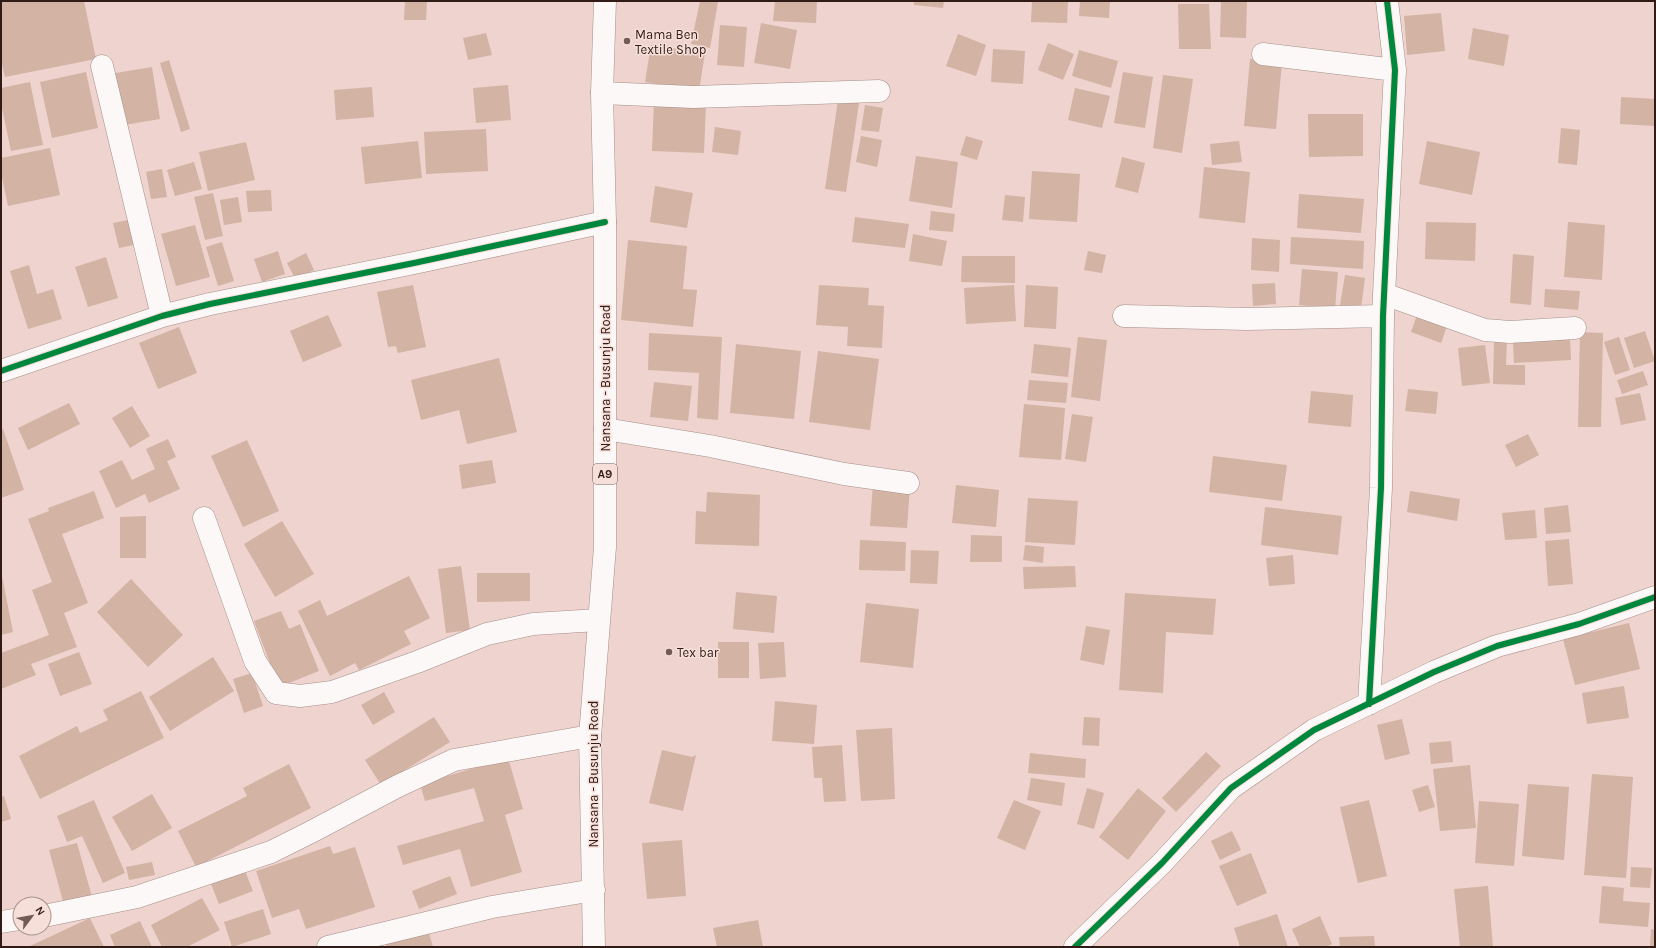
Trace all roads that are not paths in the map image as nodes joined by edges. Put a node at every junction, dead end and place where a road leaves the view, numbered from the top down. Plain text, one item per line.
1 (605, 1) edge
2 (1387, 1) edge
3 (1263, 54) dead end
4 (102, 66) dead end
5 (1396, 70) junction
6 (879, 91) dead end
7 (602, 93) junction
8 (605, 222) junction
9 (1384, 294) junction
10 (162, 316) junction
11 (1124, 316) dead end
12 (1383, 316) junction
13 (1575, 328) dead end
14 (1, 371) edge
15 (605, 429) junction
16 (908, 483) dead end
17 (204, 518) dead end
18 (1655, 597) edge
19 (598, 620) junction
20 (1369, 704) junction
21 (590, 736) junction
22 (594, 890) junction
23 (52, 914) edge
24 (12, 920) edge
25 (1, 922) edge
26 (328, 947) edge
27 (594, 947) edge
28 (1075, 947) edge

1 - 7 street, Nansana - Busunju Road / A9
2 - 5 street
3 - 5 street
4 - 10 street
5 - 9 street
6 - 7 street
7 - 8 street, Nansana - Busunju Road / A9
8 - 10 street
8 - 15 street, Nansana - Busunju Road / A9
9 - 12 street
9 - 13 street
10 - 14 street
11 - 12 street
12 - 20 street
15 - 16 street
15 - 19 street, Nansana - Busunju Road / A9
17 - 19 street
18 - 20 street
19 - 21 street, Nansana - Busunju Road / A9
20 - 28 street
21 - 22 street, Nansana - Busunju Road / A9
21 - 23 street
22 - 26 street
22 - 27 street, Nansana - Busunju Road / A9
24 - 25 street

